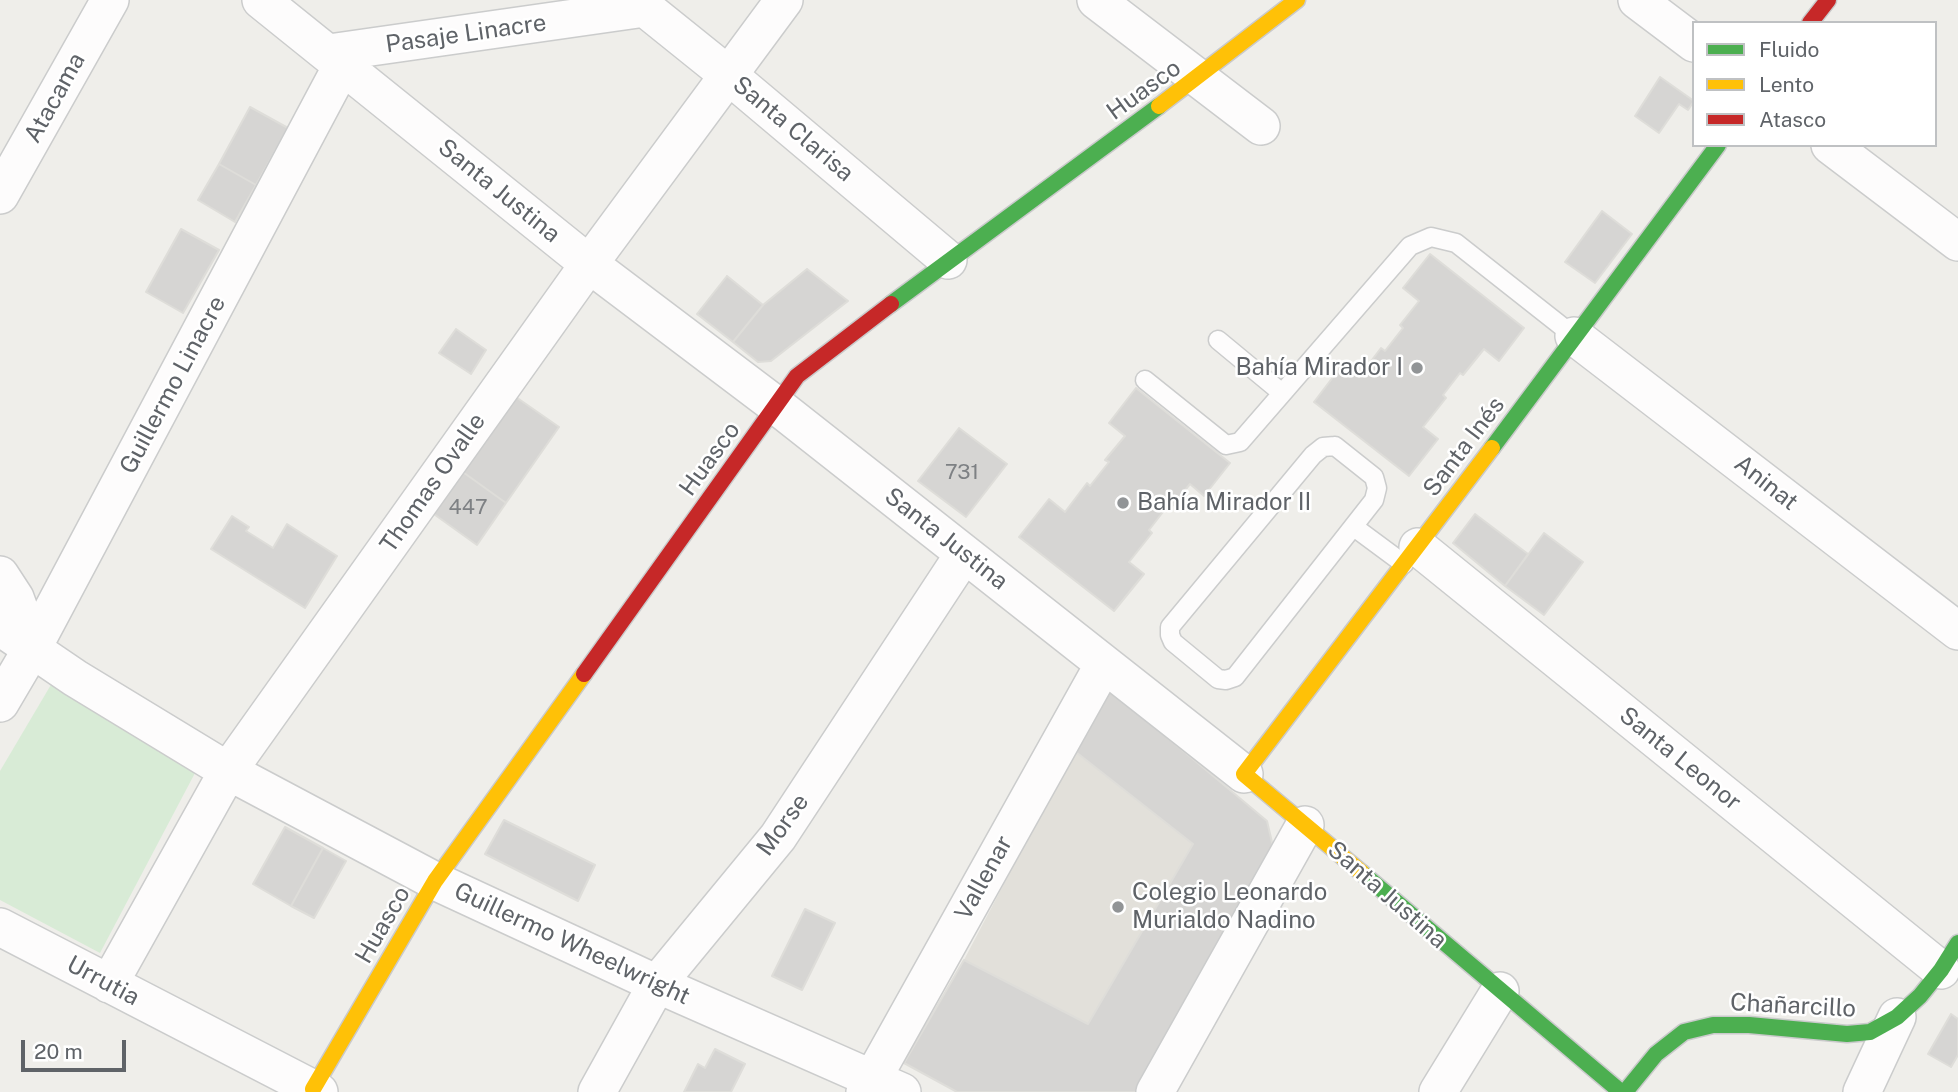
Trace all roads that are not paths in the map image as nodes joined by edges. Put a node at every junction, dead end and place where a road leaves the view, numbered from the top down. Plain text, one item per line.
1 (110, 0) edge
2 (261, 0) edge
3 (784, 0) edge
4 (1096, 0) edge
5 (1297, 0) edge
6 (1637, 0) edge
7 (1828, 0) edge
8 (640, 4) edge
9 (1812, 21) edge
10 (1692, 41) edge
11 (345, 55) junction
12 (727, 74) junction
13 (1197, 79) junction
14 (1261, 126) dead end
15 (1716, 147) edge
16 (1833, 147) edge
17 (0, 195) edge
18 (1958, 242) edge
19 (948, 260) junction
20 (589, 264) junction
21 (1574, 336) junction
22 (1218, 340) dead end
23 (1145, 380) dead end
24 (1282, 393) junction
25 (777, 406) junction
26 (1354, 527) junction
27 (964, 554) junction
28 (1411, 555) junction
29 (0, 575) edge
30 (0, 627) edge
31 (1958, 631) edge
32 (33, 647) junction
33 (1104, 664) junction
34 (0, 704) edge
35 (228, 771) junction
36 (1244, 774) junction
37 (1305, 825) junction
38 (435, 881) junction
39 (0, 927) edge
40 (1950, 957) edge
41 (109, 984) junction
42 (657, 984) junction
43 (1500, 991) junction
44 (1897, 1017) junction
45 (879, 1088) edge
46 (316, 1091) edge
47 (597, 1092) edge
48 (1155, 1092) edge
49 (1438, 1092) edge
50 (1623, 1092) edge
51 (1862, 1092) edge

1 - 17 street, Atacama
2 - 11 street, Santa Justina
3 - 12 street, Thomas Ovalle
4 - 13 street
5 - 13 street, Huasco
6 - 10 street
7 - 9 street
8 - 11 street, Pasaje Linacre
8 - 12 street, Santa Clarisa
11 - 20 street, Santa Justina
11 - 32 street, Guillermo Linacre
12 - 19 street, Santa Clarisa
12 - 20 street, Thomas Ovalle
13 - 14 street
13 - 19 street, Huasco
15 - 21 street, Santa Inés
16 - 18 street
19 - 25 street, Huasco
20 - 25 street, Santa Justina
20 - 35 street, Thomas Ovalle
21 - 24 lane
21 - 28 street, Santa Inés
21 - 31 street, Aninat
22 - 24 lane
23 - 24 lane
25 - 27 street, Santa Justina
25 - 38 street, Huasco
26 - 26 lane
26 - 28 lane
27 - 33 street, Santa Justina
27 - 42 street, Morse
28 - 36 street, Santa Inés
28 - 40 street, Santa Leonor
29 - 32 street
30 - 32 street, Guillermo Wheelwright
32 - 34 street, Guillermo Linacre
32 - 35 street, Guillermo Wheelwright
33 - 36 street, Santa Justina
33 - 45 street, Vallenar
35 - 38 street, Guillermo Wheelwright
35 - 41 street, Thomas Ovalle
36 - 37 street, Santa Justina
37 - 43 street, Santa Justina
37 - 48 street
38 - 42 street, Guillermo Wheelwright
38 - 46 street, Huasco
39 - 41 street, Urrutia
40 - 44 street, Chañarcillo
41 - 46 street, Urrutia
42 - 45 street, Guillermo Wheelwright
42 - 47 street, Morse
43 - 49 street
43 - 50 street, Santa Justina
44 - 50 street, Chañarcillo
44 - 51 street

